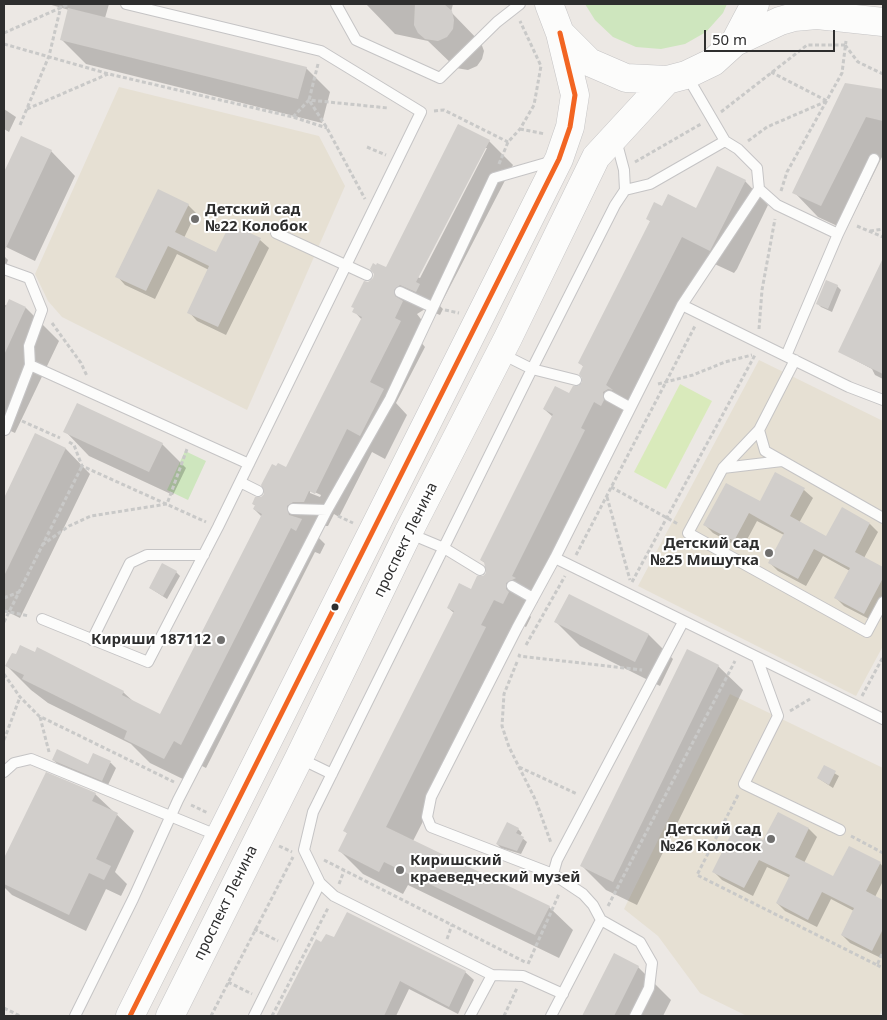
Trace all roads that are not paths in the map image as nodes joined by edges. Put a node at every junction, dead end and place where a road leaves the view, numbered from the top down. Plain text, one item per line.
1 (126, 4) edge
2 (336, 4) edge
3 (549, 4) edge
4 (755, 4) edge
5 (517, 6) edge
6 (883, 22) edge
7 (560, 32) junction
8 (735, 42) junction
9 (676, 78) junction
10 (615, 136) junction
11 (725, 141) junction
12 (559, 159) junction
13 (874, 159) dead end
14 (759, 189) junction
15 (625, 190) junction
16 (276, 234) dead end
17 (838, 234) junction
18 (348, 266) junction
19 (4, 269) edge
20 (367, 275) dead end
21 (400, 292) dead end
22 (682, 305) junction
23 (432, 307) junction
24 (501, 353) junction
25 (790, 358) junction
26 (30, 364) junction
27 (532, 369) junction
28 (576, 380) dead end
29 (609, 396) dead end
30 (883, 400) edge
31 (629, 407) junction
32 (4, 430) edge
33 (759, 430) junction
34 (782, 461) junction
35 (249, 464) junction
36 (723, 468) junction
37 (240, 482) junction
38 (258, 491) dead end
39 (293, 509) dead end
40 (327, 510) junction
41 (883, 518) edge
42 (408, 533) junction
43 (444, 548) junction
44 (204, 556) junction
45 (555, 558) junction
46 (480, 570) dead end
47 (512, 586) dead end
48 (533, 598) junction
49 (883, 602) edge
50 (42, 619) road end
51 (682, 622) junction
52 (92, 640) junction
53 (757, 658) junction
54 (883, 719) edge
55 (299, 758) junction
56 (4, 772) edge
57 (332, 774) junction
58 (171, 818) junction
59 (840, 830) road end
60 (220, 836) junction
61 (552, 874) junction
62 (320, 883) junction
63 (601, 920) junction
64 (492, 975) junction
65 (562, 994) junction
66 (75, 1016) edge
67 (130, 1016) edge
68 (170, 1016) edge
69 (254, 1016) edge
70 (470, 1016) edge
71 (551, 1016) edge
72 (635, 1016) edge

1 - 18 lane
2 - 5 lane
3 - 7 street
4 - 8 street
6 - 8 street
7 - 9 street
7 - 12 street
8 - 9 street
9 - 10 street, проспект Ленина
9 - 11 lane
10 - 15 lane
10 - 24 street, проспект Ленина
11 - 14 lane
11 - 15 lane
12 - 23 lane
12 - 60 street
13 - 17 lane
14 - 17 lane
14 - 22 lane
15 - 27 lane
16 - 18 lane
17 - 25 lane
18 - 20 lane
18 - 35 lane
19 - 26 lane
21 - 23 lane
22 - 25 lane
22 - 31 lane
23 - 40 lane
24 - 27 lane
24 - 42 street, проспект Ленина
25 - 30 lane
25 - 33 lane
26 - 32 lane
26 - 35 lane
27 - 28 lane
27 - 43 lane
29 - 31 lane
31 - 45 lane
33 - 34 lane
33 - 36 lane
34 - 36 lane
34 - 41 lane
35 - 37 lane
36 - 49 lane
37 - 38 lane
37 - 44 lane
39 - 40 lane
40 - 58 lane
42 - 43 lane
42 - 55 street, проспект Ленина
43 - 46 lane
43 - 57 lane
44 - 52 lane
44 - 52 lane
45 - 48 lane
45 - 51 lane
47 - 48 lane
48 - 61 lane
50 - 52 lane
51 - 53 lane
51 - 61 lane
53 - 54 lane
53 - 59 lane
55 - 57 lane
55 - 68 street, проспект Ленина
56 - 58 lane
57 - 62 lane
58 - 60 lane
58 - 66 lane
60 - 67 street
61 - 63 lane
62 - 64 lane
62 - 69 lane
63 - 65 lane
63 - 72 lane
64 - 65 lane
64 - 70 lane
65 - 71 lane

